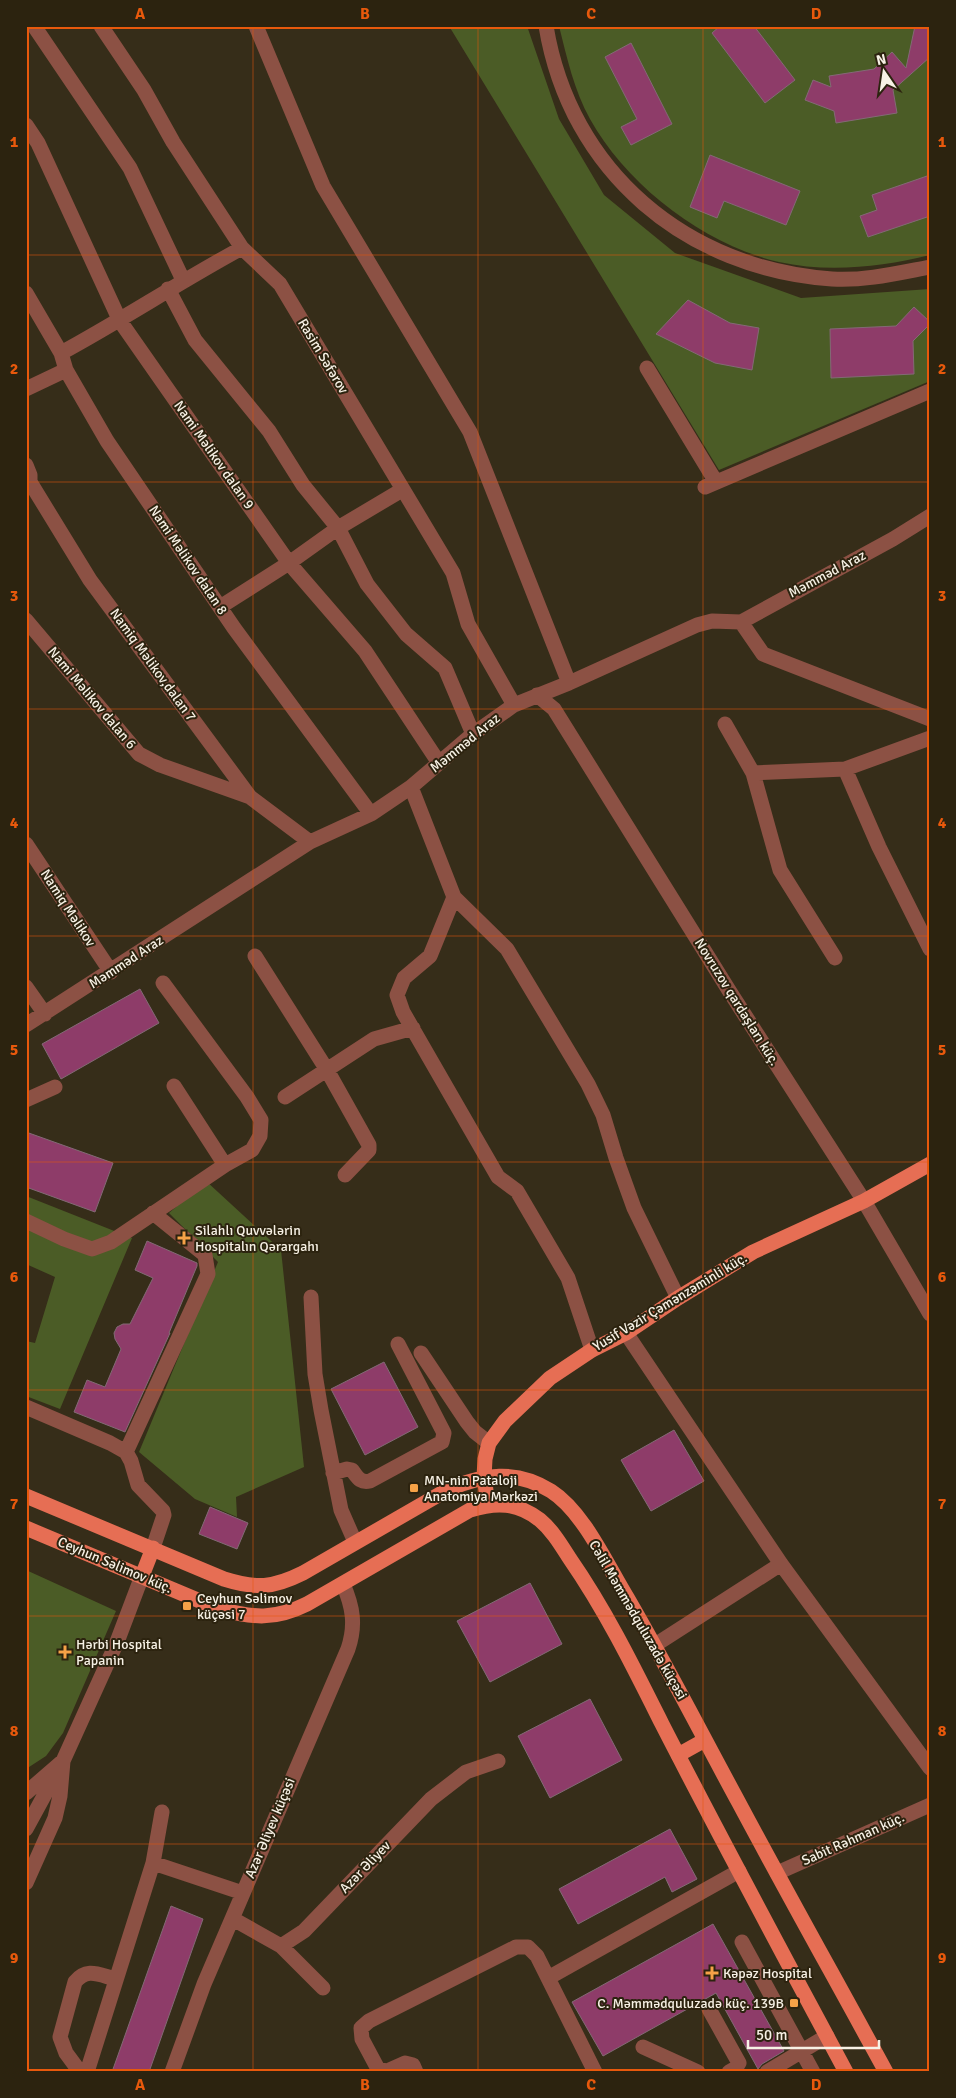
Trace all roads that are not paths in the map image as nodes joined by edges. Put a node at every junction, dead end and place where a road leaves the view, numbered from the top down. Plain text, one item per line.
1 (34, 26) edge
2 (101, 26) edge
3 (256, 26) edge
4 (546, 26) edge
5 (26, 125) edge
6 (242, 248) junction
7 (930, 267) edge
8 (183, 280) junction
9 (168, 289) junction
10 (26, 293) edge
11 (120, 321) junction
12 (61, 353) junction
13 (647, 368) dead end
14 (66, 370) junction
15 (26, 389) edge
16 (930, 391) edge
17 (26, 465) edge
18 (402, 490) junction
19 (930, 516) edge
20 (338, 528) junction
21 (289, 563) junction
22 (220, 607) junction
23 (26, 620) edge
24 (741, 622) junction
25 (568, 683) junction
26 (537, 696) junction
27 (514, 705) junction
28 (930, 719) edge
29 (724, 724) dead end
30 (473, 734) junction
31 (930, 738) edge
32 (439, 763) junction
33 (845, 769) junction
34 (753, 773) junction
35 (411, 788) junction
36 (250, 798) junction
37 (372, 814) junction
38 (310, 842) junction
39 (26, 844) edge
40 (454, 897) junction
41 (930, 949) edge
42 (255, 956) dead end
43 (835, 958) dead end
44 (111, 972) junction
45 (162, 983) dead end
46 (26, 987) edge
47 (45, 1014) junction
48 (26, 1025) edge
49 (413, 1028) junction
50 (327, 1070) junction
51 (174, 1086) dead end
52 (55, 1087) dead end
53 (285, 1097) dead end
54 (26, 1100) edge
55 (930, 1164) edge
56 (225, 1165) junction
57 (345, 1175) dead end
58 (864, 1201) junction
59 (153, 1213) junction
60 (26, 1221) edge
61 (311, 1297) dead end
62 (678, 1298) junction
63 (930, 1314) edge
64 (626, 1333) junction
65 (398, 1344) dead end
66 (592, 1350) junction
67 (421, 1353) dead end
68 (26, 1407) edge
69 (489, 1443) junction
70 (126, 1452) junction
71 (333, 1473) junction
72 (484, 1477) junction
73 (26, 1496) edge
74 (488, 1504) junction
75 (26, 1528) edge
76 (355, 1542) junction
77 (153, 1548) junction
78 (781, 1564) junction
79 (142, 1576) junction
80 (343, 1584) junction
81 (232, 1612) joint
82 (655, 1645) junction
83 (705, 1740) junction
84 (678, 1755) junction
85 (63, 1761) junction
86 (498, 1761) dead end
87 (930, 1768) edge
88 (26, 1793) edge
89 (930, 1805) edge
90 (162, 1812) dead end
91 (26, 1829) edge
92 (153, 1863) junction
93 (739, 1871) junction
94 (777, 1873) junction
95 (26, 1884) edge
96 (243, 1894) junction
97 (233, 1919) junction
98 (742, 1942) dead end
99 (280, 1946) junction
100 (548, 1978) junction
101 (116, 1979) junction
102 (323, 1988) dead end
103 (709, 2009) dead end
104 (827, 2036) junction
105 (643, 2047) dead end
106 (802, 2051) junction
107 (80, 2072) edge
108 (86, 2072) edge
109 (172, 2072) edge
110 (416, 2072) edge
111 (595, 2072) edge
112 (698, 2072) edge
113 (729, 2072) edge
114 (767, 2072) edge
115 (813, 2072) edge
116 (846, 2072) edge
117 (886, 2072) edge

1 - 8 street
2 - 6 street, Rasim Səfərov
3 - 25 street
4 - 7 street
5 - 11 street, Nami Məlikov dalan 9
6 - 8 street
6 - 18 street, Rasim Səfərov
8 - 9 street
9 - 11 street
9 - 20 street
10 - 12 street, Nami Məlikov dalan 8
11 - 12 street
11 - 21 street, Nami Məlikov dalan 9
12 - 14 street, Nami Məlikov dalan 8
13 - 16 street
14 - 15 street
14 - 22 street, Nami Məlikov dalan 8
17 - 36 street, Namiq Məlikov,dalan 7
18 - 20 street
18 - 27 street, Rasim Səfərov
19 - 24 street, Məmməd Araz
20 - 21 street
20 - 30 street
21 - 22 street
21 - 32 street, Nami Məlikov dalan 9
22 - 37 street, Nami Məlikov dalan 8
23 - 36 street, Nami Məlikov dalan 6
24 - 25 street, Məmməd Araz
24 - 28 street
25 - 26 street, Məmməd Araz
26 - 27 street, Məmməd Araz
26 - 58 street, Novruzov qardaşları küç.
27 - 30 street, Məmməd Araz
29 - 34 street
30 - 32 street, Məmməd Araz
31 - 33 street
32 - 35 street, Məmməd Araz
33 - 34 street
33 - 41 street
34 - 43 street
35 - 37 street, Məmməd Araz
35 - 40 street
36 - 38 street, Namiq Məlikov,dalan 7
37 - 38 street, Məmməd Araz
38 - 44 street, Məmməd Araz
39 - 44 street, Namiq Məlikov
40 - 49 street
40 - 62 street
42 - 50 street
44 - 47 street, Məmməd Araz
45 - 56 street
46 - 47 street
47 - 48 street, Məmməd Araz
49 - 50 street
49 - 66 street
50 - 53 street
50 - 57 street
51 - 56 street
52 - 54 street
55 - 58 main road, Yusif Vəzir Çəmənzəminli küç.
56 - 59 street
58 - 62 main road, Yusif Vəzir Çəmənzəminli küç.
58 - 63 street, Novruzov qardaşları küç.
59 - 60 street
59 - 70 street
61 - 71 street
62 - 64 main road, Yusif Vəzir Çəmənzəminli küç.
64 - 66 main road, Yusif Vəzir Çəmənzəminli küç.
64 - 78 street
65 - 71 street
66 - 69 main road, Yusif Vəzir Çəmənzəminli küç.
67 - 69 street
68 - 70 street
69 - 72 main road, Yusif Vəzir Çəmənzəminli küç.
70 - 77 street
71 - 76 street
72 - 74 main road, Yusif Vəzir Çəmənzəminli küç.
72 - 76 main road, Cəlil Məmmədquluzadə küçəsi
72 - 82 main road, Cəlil Məmmədquluzadə küçəsi
73 - 77 main road
74 - 80 main road, Cəlil Məmmədquluzadə küçəsi
74 - 84 main road, Cəlil Məmmədquluzadə küçəsi
75 - 79 main road, Ceyhun Səlimov küç.
76 - 77 main road, Cəlil Məmmədquluzadə küçəsi
77 - 79 main road
78 - 82 street
78 - 87 street
79 - 81 main road, Ceyhun Səlimov küç.
79 - 85 street
80 - 81 main road, Cəlil Məmmədquluzadə küçəsi
80 - 96 street, Azər Əliyev küçəsi
82 - 83 main road, Cəlil Məmmədquluzadə küçəsi
83 - 84 main road
83 - 94 main road, Cəlil Məmmədquluzadə küçəsi
84 - 93 main road, Cəlil Məmmədquluzadə küçəsi
85 - 88 street
85 - 91 street
85 - 95 street
86 - 99 street, Azər Əliyev
89 - 94 street, Sabit Rəhman küç.
90 - 92 street
92 - 96 street
92 - 101 street
93 - 100 street
93 - 104 main road, Cəlil Məmmədquluzadə küçəsi
94 - 117 main road, Cəlil Məmmədquluzadə küçəsi
96 - 97 street, Azər Əliyev küçəsi
97 - 99 street
97 - 109 street, Azər Əliyev küçəsi
98 - 106 street
99 - 102 street
100 - 110 street
100 - 111 street
101 - 107 street
101 - 108 street
103 - 113 street
104 - 106 street
104 - 116 main road, Cəlil Məmmədquluzadə küçəsi
105 - 112 street
106 - 114 street
106 - 115 street

